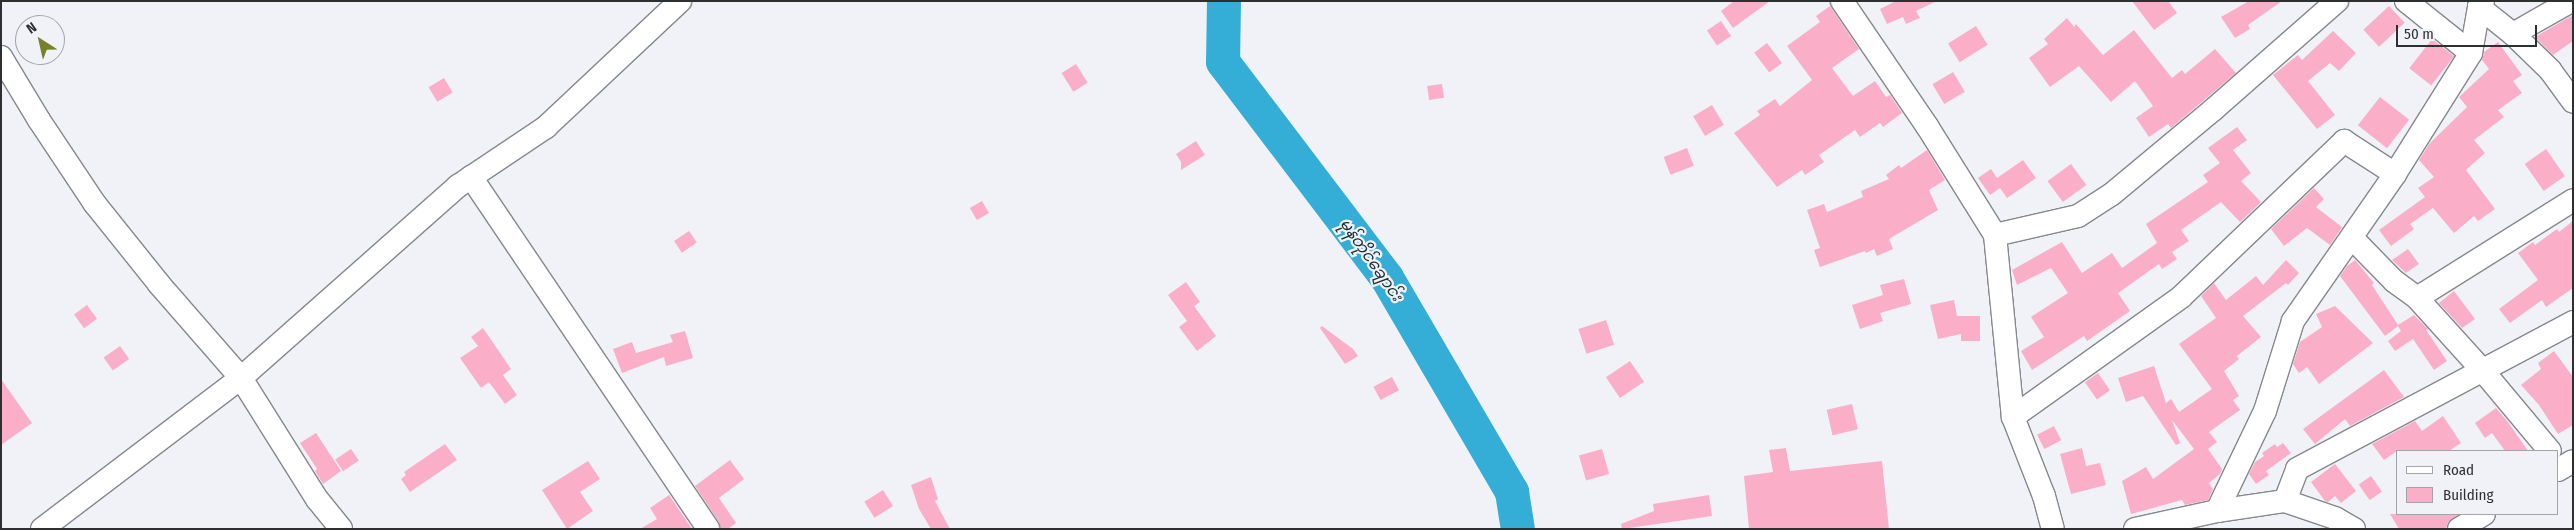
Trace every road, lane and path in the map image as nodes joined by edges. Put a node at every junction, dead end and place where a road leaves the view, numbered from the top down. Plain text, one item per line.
1 (680, 1) edge
2 (1842, 1) edge
3 (2338, 1) edge
4 (2406, 1) edge
5 (2571, 1) edge
6 (2481, 4) edge
7 (2513, 34) junction
8 (2471, 53) junction
9 (1, 57) edge
10 (2573, 102) edge
11 (2395, 174) junction
12 (471, 177) junction
13 (2573, 200) edge
14 (1995, 235) junction
15 (2352, 238) junction
16 (2417, 298) junction
17 (2573, 322) edge
18 (2483, 371) junction
19 (241, 378) junction
20 (2013, 417) junction
21 (2550, 450) edge
22 (2285, 501) junction
23 (2217, 511) junction
24 (2482, 515) edge
25 (42, 529) edge
26 (341, 529) edge
27 (708, 529) edge
28 (2053, 529) edge
29 (2135, 529) edge
30 (2354, 529) edge
31 (2459, 529) edge

1 - 12 street
2 - 14 street
3 - 14 street
4 - 8 street
5 - 7 street
6 - 7 street
6 - 8 street
7 - 10 street
8 - 11 street
9 - 19 street
11 - 15 street
11 - 20 street
12 - 19 street
12 - 27 street
13 - 16 street
14 - 20 street
15 - 16 street
15 - 23 street
16 - 18 street
17 - 18 street
18 - 21 street
18 - 22 street
19 - 25 street
19 - 26 street
20 - 28 street
22 - 23 street
22 - 30 street
23 - 29 street
24 - 31 street

